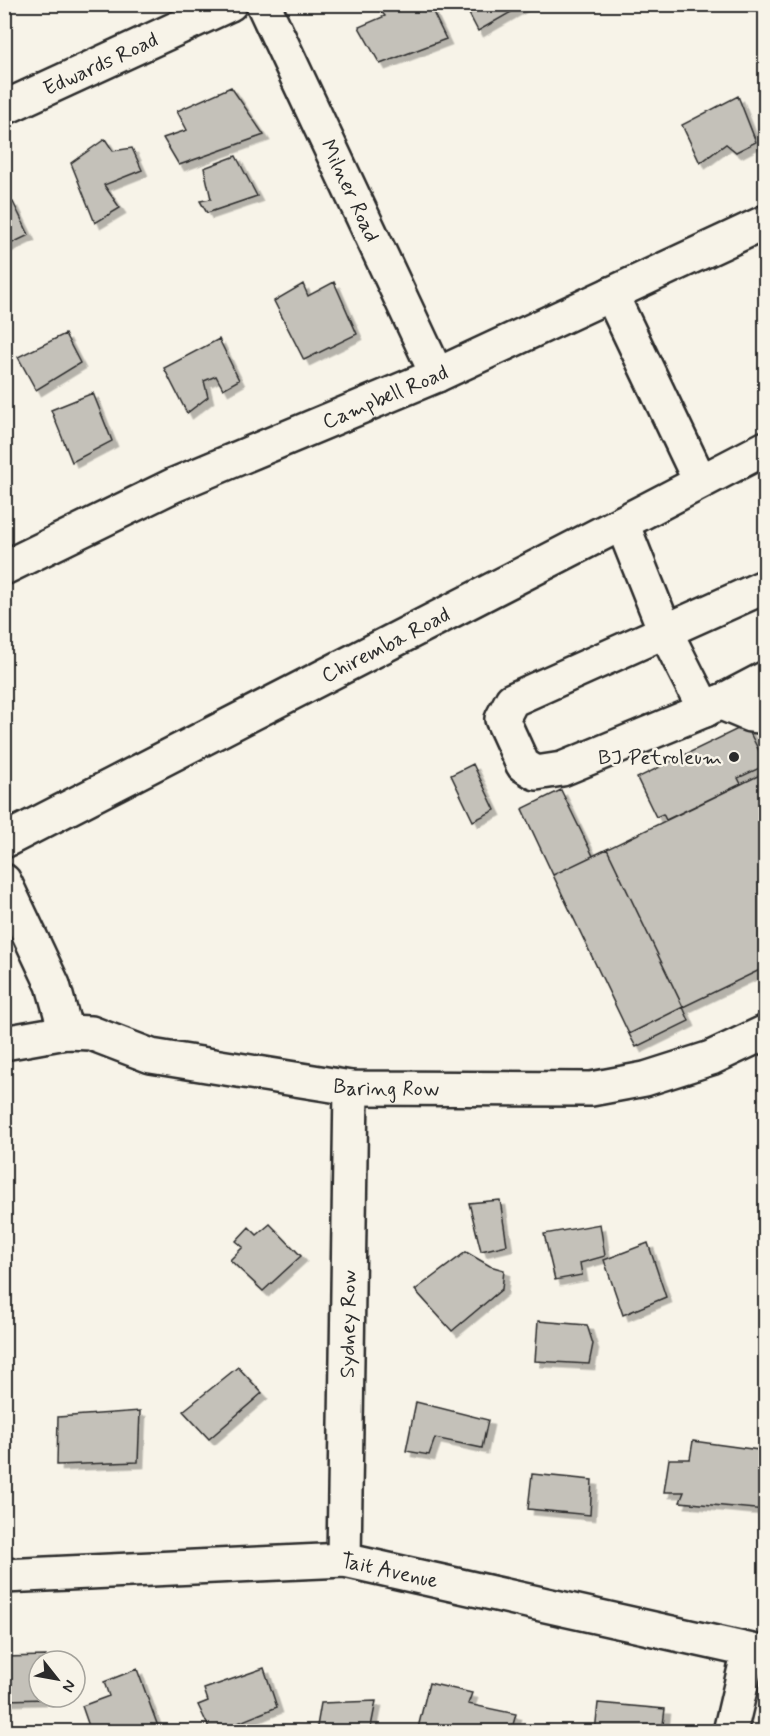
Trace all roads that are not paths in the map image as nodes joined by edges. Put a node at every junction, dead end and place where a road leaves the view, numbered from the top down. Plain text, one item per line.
1 (230, 4) edge
2 (263, 4) edge
3 (4, 108) edge
4 (765, 222) edge
5 (611, 294) junction
6 (437, 375) junction
7 (765, 448) edge
8 (700, 481) junction
9 (622, 524) junction
10 (4, 568) edge
11 (765, 585) edge
12 (665, 631) junction
13 (765, 678) edge
14 (712, 706) junction
15 (765, 717) edge
16 (4, 841) edge
17 (4, 881) edge
18 (66, 1032) junction
19 (765, 1032) edge
20 (4, 1043) edge
21 (351, 1088) junction
22 (344, 1560) junction
23 (4, 1576) edge
24 (757, 1652) edge
25 (730, 1731) edge

1 - 3 street, Edwards Road
2 - 6 street, Milner Road
4 - 5 street, Campbell Road
5 - 6 street, Campbell Road
5 - 8 street
6 - 10 street, Campbell Road
7 - 8 street, Chiremba Road
8 - 9 street, Chiremba Road
9 - 12 street
9 - 16 street, Chiremba Road
11 - 12 street
12 - 14 street
12 - 14 street
13 - 14 street
14 - 15 street
17 - 18 street
18 - 20 street, Baring Row
18 - 21 street, Baring Row
19 - 21 street, Baring Row
21 - 22 street, Sydney Row
22 - 23 street, Tait Avenue
22 - 24 street, Tait Avenue
24 - 25 street

